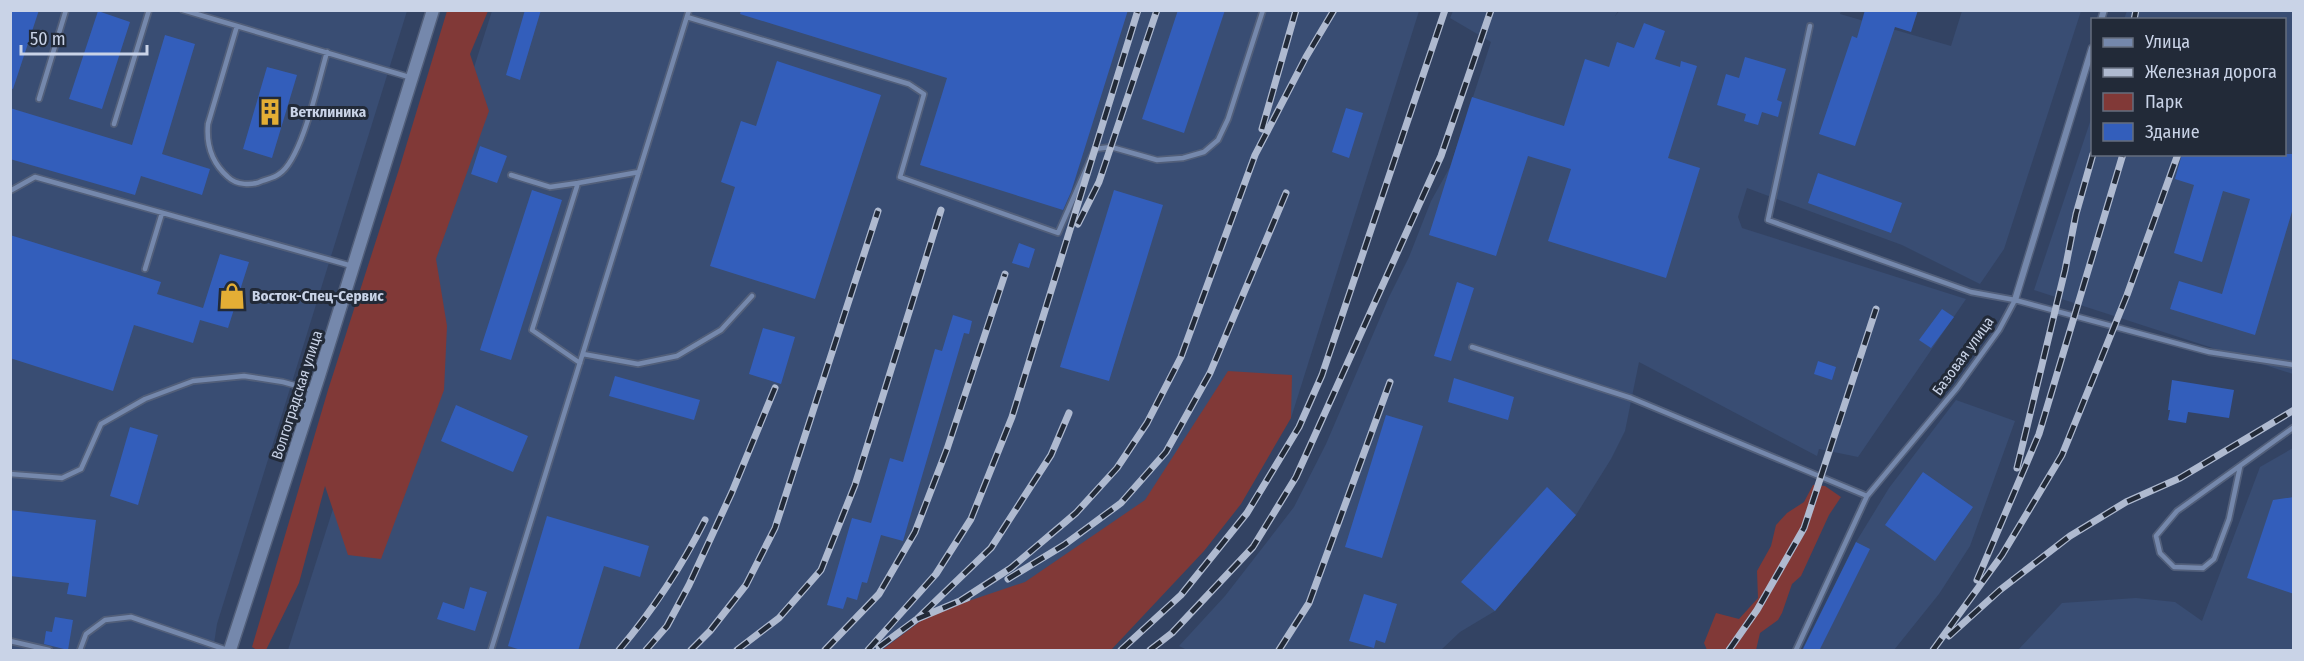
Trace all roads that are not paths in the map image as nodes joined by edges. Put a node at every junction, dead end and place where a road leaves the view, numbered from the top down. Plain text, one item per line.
1 (66, 10) edge
2 (149, 10) edge
3 (183, 10) edge
4 (433, 10) edge
5 (689, 10) edge
6 (1263, 10) edge
7 (687, 17) junction
8 (237, 26) junction
9 (1810, 26) dead end
10 (2091, 51) edge
11 (327, 52) junction
12 (412, 78) junction
13 (39, 99) dead end
14 (114, 124) dead end
15 (639, 172) junction
16 (511, 175) dead end
17 (578, 183) junction
18 (10, 190) edge
19 (162, 213) junction
20 (353, 267) junction
21 (145, 268) dead end
22 (752, 296) dead end
23 (2015, 300) junction
24 (1472, 347) dead end
25 (583, 354) junction
26 (580, 363) junction
27 (2294, 365) edge
28 (314, 391) junction
29 (2294, 427) edge
30 (2240, 467) junction
31 (10, 474) edge
32 (1867, 496) junction
33 (10, 641) edge
34 (49, 651) edge
35 (80, 651) edge
36 (228, 651) edge
37 (491, 651) edge
38 (1796, 651) edge

1 - 13 lane
2 - 14 lane
3 - 8 lane
4 - 12 main road, Волгоградская улица
5 - 7 lane
6 - 7 lane
7 - 15 lane
8 - 11 lane
8 - 11 lane
9 - 23 lane
10 - 23 street, Базовая улица
11 - 12 lane
12 - 20 main road, Волгоградская улица
15 - 17 lane
15 - 25 lane
16 - 17 lane
17 - 26 lane
18 - 19 lane
19 - 20 lane
19 - 21 lane
20 - 28 main road, Волгоградская улица
22 - 25 lane
23 - 27 lane
23 - 32 lane, Базовая улица
24 - 32 lane
25 - 26 lane
26 - 37 lane
28 - 31 lane
28 - 36 main road, Волгоградская улица
29 - 30 lane
30 - 30 lane
32 - 38 lane, Базовая улица
33 - 34 lane
35 - 36 lane

